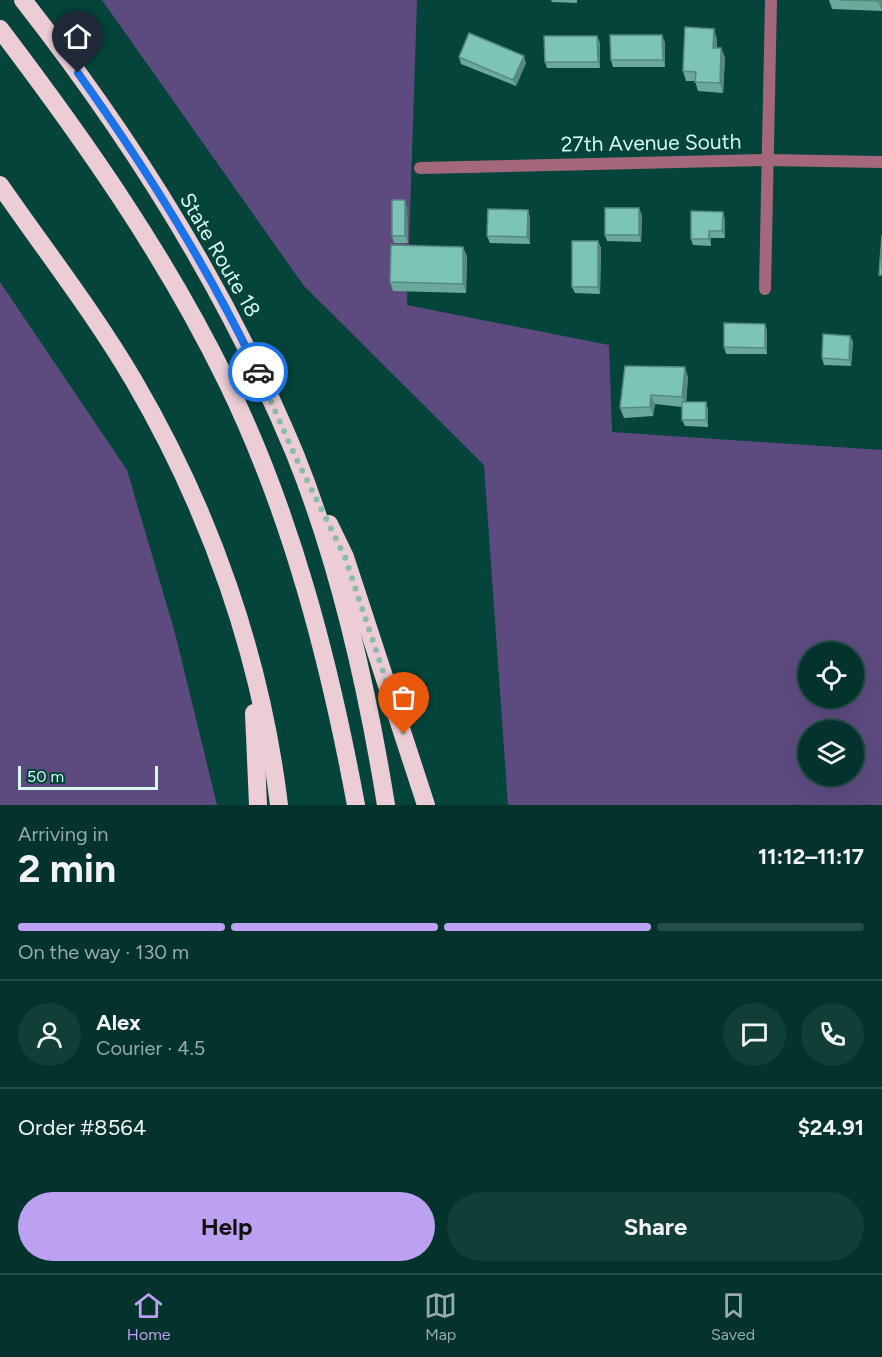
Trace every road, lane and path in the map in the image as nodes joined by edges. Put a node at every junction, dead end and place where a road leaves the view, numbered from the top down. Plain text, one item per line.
1 (22, 0) edge
2 (29, 0) edge
3 (771, 0) edge
4 (0, 28) edge
5 (53, 39) junction
6 (766, 160) junction
7 (882, 162) edge
8 (420, 168) dead end
9 (0, 186) edge
10 (765, 289) dead end
11 (295, 456) junction
12 (250, 654) junction
13 (258, 805) edge
14 (279, 805) edge
15 (356, 805) edge
16 (386, 805) edge
17 (426, 805) edge

1 - 5 highway, State Route 18
2 - 5 highway
3 - 6 street
4 - 15 highway
5 - 11 highway, State Route 18
6 - 7 street, 27th Avenue South
6 - 8 street, 27th Avenue South
6 - 10 street
9 - 12 highway
11 - 16 highway, State Route 18
11 - 17 highway
12 - 13 highway
12 - 14 highway

